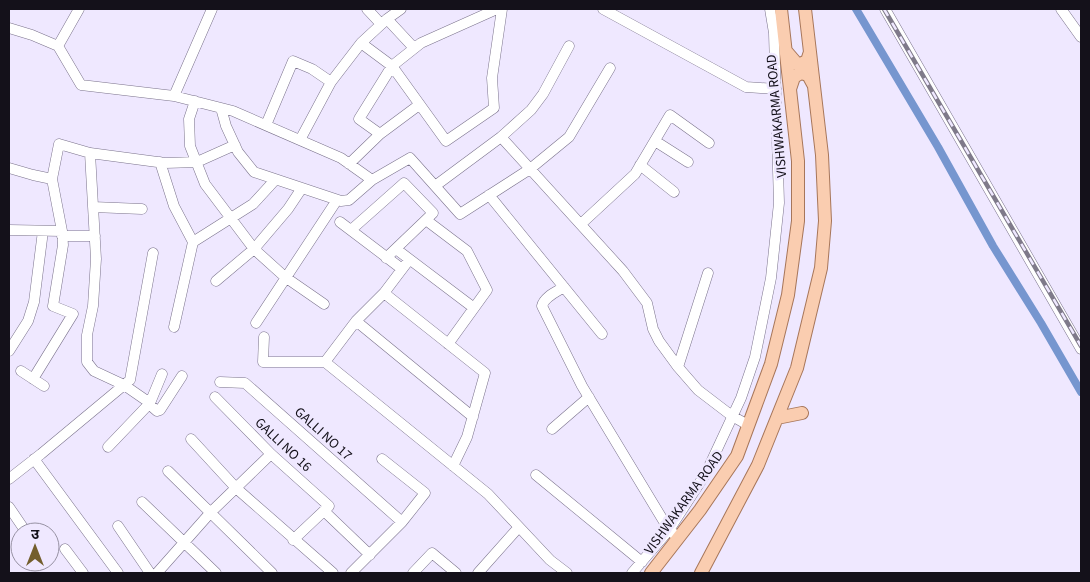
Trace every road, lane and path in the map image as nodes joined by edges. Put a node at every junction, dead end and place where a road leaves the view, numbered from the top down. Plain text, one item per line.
1 (79, 9) edge
2 (212, 9) edge
3 (367, 9) edge
4 (401, 9) edge
5 (496, 9) edge
6 (502, 9) edge
7 (603, 9) edge
8 (770, 9) edge
9 (781, 9) edge
10 (805, 9) edge
11 (885, 9) edge
12 (1061, 9) edge
13 (384, 22) junction
14 (9, 28) edge
15 (1081, 37) edge
16 (361, 43) junction
17 (58, 46) junction
18 (569, 46) dead end
19 (414, 48) junction
20 (786, 51) junction
21 (810, 52) junction
22 (392, 66) junction
23 (610, 68) dead end
24 (331, 82) junction
25 (814, 86) junction
26 (776, 89) junction
27 (790, 89) junction
28 (174, 96) junction
29 (195, 101) junction
30 (419, 105) junction
31 (221, 108) junction
32 (266, 125) junction
33 (380, 134) junction
34 (501, 137) junction
35 (300, 140) junction
36 (655, 141) junction
37 (709, 143) dead end
38 (234, 145) junction
39 (90, 152) junction
40 (160, 162) junction
41 (196, 162) junction
42 (688, 162) dead end
43 (349, 164) junction
44 (640, 165) junction
45 (9, 168) edge
46 (530, 169) junction
47 (52, 179) junction
48 (275, 180) junction
49 (372, 180) junction
50 (435, 186) junction
51 (302, 188) junction
52 (674, 192) dead end
53 (489, 195) junction
54 (337, 200) junction
55 (93, 207) junction
56 (142, 209) dead end
57 (230, 218) junction
58 (426, 220) junction
59 (340, 222) dead end
60 (580, 224) junction
61 (9, 230) edge
62 (351, 230) junction
63 (43, 231) junction
64 (62, 234) junction
65 (94, 236) junction
66 (193, 242) junction
67 (396, 249) junction
68 (254, 250) junction
69 (154, 253) dead end
70 (386, 258) junction
71 (409, 260) junction
72 (402, 270) junction
73 (708, 273) dead end
74 (285, 277) junction
75 (216, 281) dead end
76 (564, 287) junction
77 (384, 293) junction
78 (324, 304) dead end
79 (474, 308) junction
80 (356, 321) junction
81 (256, 323) dead end
82 (174, 327) dead end
83 (602, 334) dead end
84 (264, 337) dead end
85 (448, 344) junction
86 (1081, 349) edge
87 (9, 351) edge
88 (325, 362) junction
89 (678, 367) junction
90 (21, 370) dead end
91 (162, 374) dead end
92 (182, 376) dead end
93 (33, 379) junction
94 (220, 382) dead end
95 (124, 385) junction
96 (44, 386) dead end
97 (215, 397) dead end
98 (589, 397) junction
99 (149, 404) junction
100 (802, 413) dead end
101 (732, 416) junction
102 (472, 417) junction
103 (777, 418) junction
104 (748, 425) junction
105 (552, 429) dead end
106 (191, 439) dead end
107 (108, 447) dead end
108 (272, 454) junction
109 (34, 459) junction
110 (382, 459) dead end
111 (453, 466) junction
112 (168, 471) dead end
113 (536, 475) dead end
114 (9, 478) edge
115 (236, 488) junction
116 (142, 502) dead end
117 (9, 506) edge
118 (324, 511) junction
119 (211, 512) junction
120 (19, 522) edge
121 (402, 522) junction
122 (118, 526) dead end
123 (519, 527) junction
124 (674, 534) junction
125 (294, 540) junction
126 (184, 543) junction
127 (65, 549) dead end
128 (370, 555) junction
129 (642, 562) junction
130 (83, 573) edge
131 (118, 573) edge
132 (150, 573) edge
133 (156, 573) edge
134 (216, 573) edge
135 (272, 573) edge
136 (333, 573) edge
137 (351, 573) edge
138 (413, 573) edge
139 (456, 573) edge
140 (478, 573) edge
141 (567, 573) edge
142 (632, 573) edge
143 (651, 573) edge
144 (701, 573) edge

1 - 17 street
2 - 28 street
3 - 13 street
4 - 13 street
5 - 19 street
6 - 30 street
7 - 26 street
8 - 26 street
9 - 20 main road, VISHWAKARMA ROAD
10 - 21 main road
11 - 86 street
12 - 15 street
13 - 16 street
13 - 19 street
14 - 17 street
16 - 22 street
16 - 24 street
17 - 28 street
18 - 34 street
19 - 22 street
20 - 21 main road
20 - 27 main road, VISHWAKARMA ROAD
21 - 25 main road
22 - 30 street
22 - 33 street
23 - 46 street
24 - 32 street
24 - 35 street
25 - 27 main road
25 - 103 main road
26 - 101 street
27 - 104 main road, VISHWAKARMA ROAD
28 - 29 street
29 - 31 street
29 - 41 street
30 - 33 street
31 - 32 street
31 - 38 street
32 - 35 street
33 - 43 street
34 - 46 street
34 - 50 street
35 - 43 street
36 - 37 street
36 - 42 street
36 - 44 street
38 - 41 street
38 - 48 street
39 - 40 street
39 - 47 street
39 - 55 street
40 - 41 street
40 - 66 street
41 - 57 street
43 - 49 street
44 - 52 street
44 - 60 street
45 - 47 street
46 - 53 street
46 - 60 street
47 - 64 street
48 - 51 street
48 - 57 street
49 - 50 street
49 - 54 street
50 - 53 street
51 - 54 street
51 - 68 street
53 - 76 street
54 - 74 street
55 - 56 street
55 - 65 street
57 - 66 street
57 - 68 street
58 - 62 street
58 - 67 street
58 - 79 street
59 - 62 street
60 - 89 street
61 - 63 street
62 - 70 street
63 - 64 street
63 - 87 street
64 - 65 street
64 - 93 street
65 - 95 street
66 - 82 street
67 - 70 street
67 - 71 street
68 - 74 street
68 - 75 street
69 - 95 street
70 - 72 street
71 - 72 street
71 - 79 street
72 - 77 street
73 - 89 street
74 - 78 street
74 - 81 street
76 - 83 street
76 - 98 street
77 - 80 street
77 - 85 street
79 - 85 street
80 - 88 street
80 - 102 street
84 - 88 street
85 - 102 street
88 - 111 street
89 - 101 street
90 - 93 street
91 - 99 street
92 - 99 street
93 - 96 street
94 - 121 street, GALLI NO 17
95 - 99 street
95 - 109 street
97 - 108 street, GALLI NO 16
98 - 105 street
98 - 124 street
99 - 107 street
100 - 103 main road
101 - 104 street
101 - 124 street
102 - 111 street
103 - 144 main road
104 - 124 main road, VISHWAKARMA ROAD
106 - 115 street
108 - 115 street
108 - 118 street, GALLI NO 16
109 - 114 street
109 - 131 street
110 - 121 street
111 - 123 street
112 - 119 street
113 - 129 street
115 - 119 street
115 - 125 street
116 - 126 street
117 - 120 street
118 - 125 street
118 - 128 street
119 - 126 street
119 - 135 street
121 - 128 street
122 - 132 street
123 - 140 street
123 - 141 street
124 - 129 street
124 - 143 main road, VISHWAKARMA ROAD
125 - 136 street
126 - 133 street
126 - 134 street
127 - 130 street
128 - 137 street
129 - 142 street
138 - 139 street

